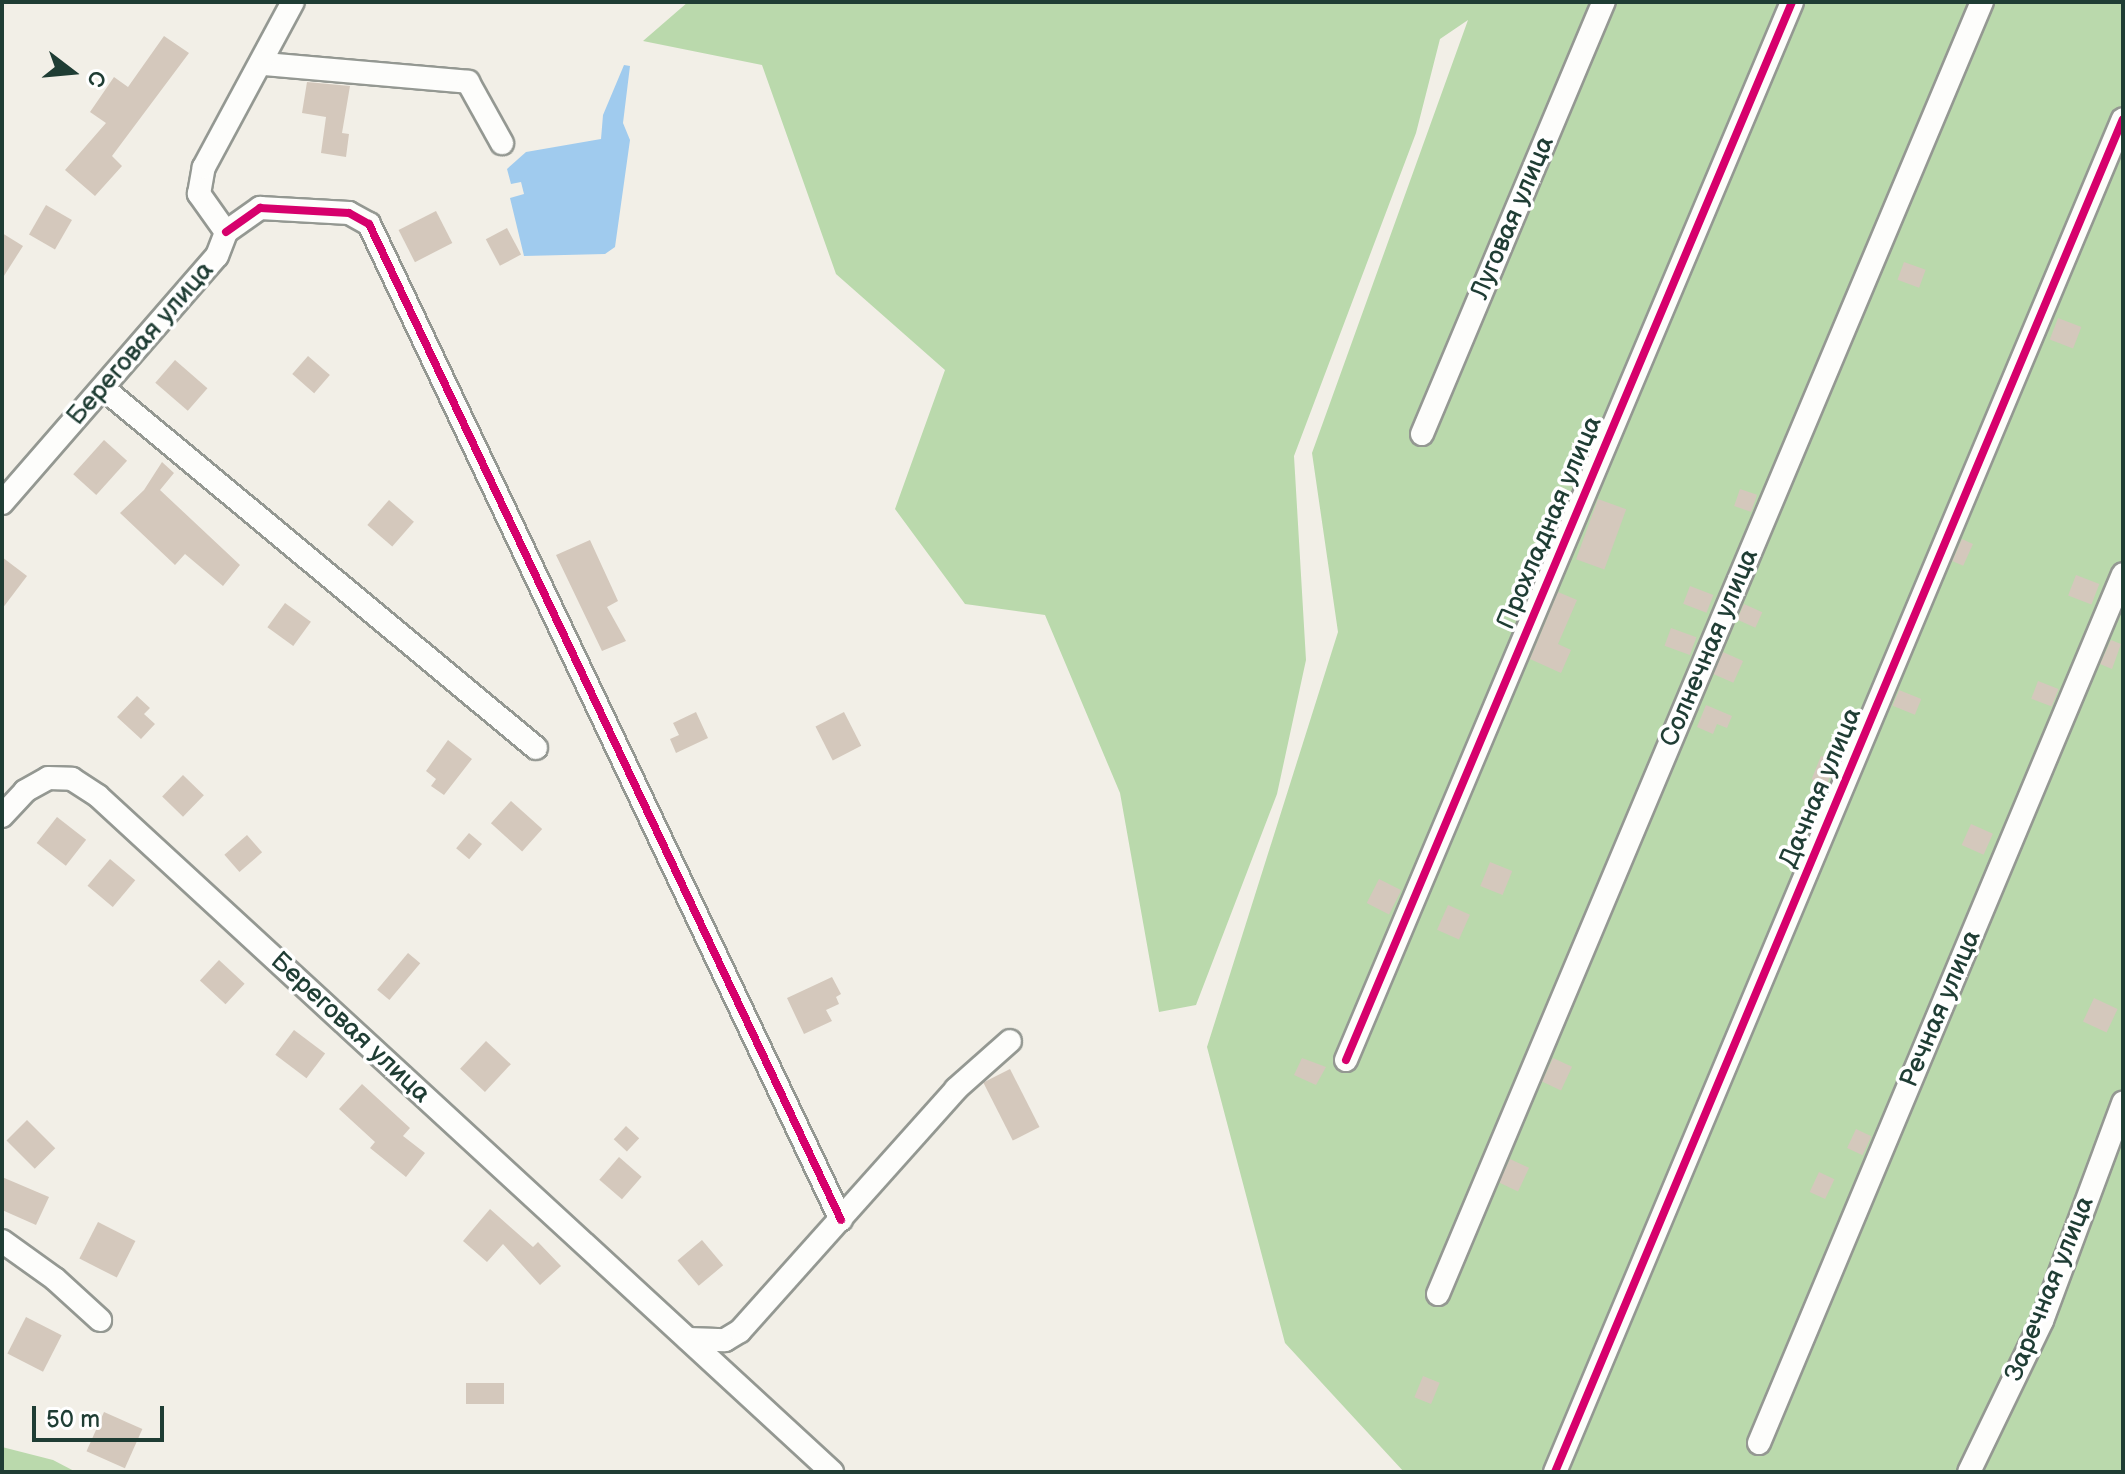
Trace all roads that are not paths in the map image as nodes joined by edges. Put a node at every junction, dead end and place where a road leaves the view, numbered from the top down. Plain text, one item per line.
1 (293, 2) edge
2 (1604, 2) edge
3 (1792, 2) edge
4 (1982, 2) edge
5 (264, 64) junction
6 (2123, 119) edge
7 (502, 143) dead end
8 (226, 232) junction
9 (103, 388) junction
10 (1422, 434) dead end
11 (2, 503) edge
12 (2123, 574) edge
13 (536, 748) dead end
14 (2, 816) edge
15 (1010, 1041) dead end
16 (1346, 1060) dead end
17 (2123, 1103) edge
18 (841, 1220) junction
19 (2, 1241) edge
20 (1438, 1294) dead end
21 (100, 1320) dead end
22 (688, 1339) junction
23 (1759, 1443) dead end
24 (832, 1472) edge
25 (1555, 1472) edge
26 (1969, 1472) edge

1 - 5 street, Береговая улица
2 - 10 street, Луговая улица
3 - 16 street, Прохладная улица
4 - 20 street, Солнечная улица
5 - 7 street
5 - 8 street, Береговая улица
6 - 25 street, Дачная улица
8 - 9 street, Береговая улица
8 - 18 street
9 - 11 street, Береговая улица
9 - 13 street
12 - 23 street, Речная улица
14 - 22 street, Береговая улица
15 - 18 street
17 - 26 street, Заречная улица
18 - 22 street
19 - 21 street
22 - 24 street, Береговая улица

